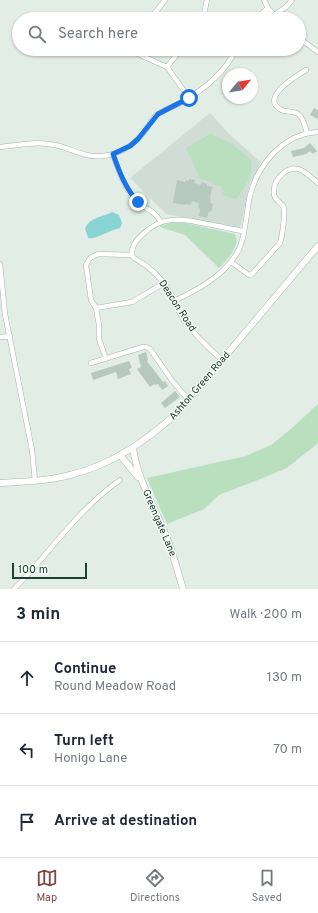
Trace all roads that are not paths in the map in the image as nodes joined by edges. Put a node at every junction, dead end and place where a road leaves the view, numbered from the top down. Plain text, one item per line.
1 (165, 0) edge
2 (208, 0) edge
3 (264, 0) edge
4 (292, 0) edge
5 (268, 8) junction
6 (156, 12) edge
7 (205, 12) edge
8 (263, 12) edge
9 (271, 12) edge
10 (278, 12) edge
11 (306, 43) edge
12 (318, 52) edge
13 (142, 56) edge
14 (176, 56) edge
15 (231, 56) edge
16 (167, 67) junction
17 (306, 70) dead end
18 (287, 75) dead end
19 (290, 80) junction
20 (189, 98) junction
21 (318, 132) edge
22 (307, 133) junction
23 (0, 147) edge
24 (113, 154) junction
25 (318, 183) edge
26 (288, 203) dead end
27 (283, 207) junction
28 (160, 222) junction
29 (243, 231) junction
30 (318, 246) edge
31 (132, 255) junction
32 (231, 262) junction
33 (0, 264) edge
34 (164, 283) junction
35 (174, 301) junction
36 (96, 308) junction
37 (10, 336) junction
38 (0, 337) edge
39 (106, 359) junction
40 (222, 360) junction
41 (91, 363) dead end
42 (189, 400) junction
43 (133, 448) junction
44 (120, 455) junction
45 (120, 480) dead end
46 (35, 481) junction
47 (141, 481) junction
48 (0, 483) edge
49 (14, 589) edge
50 (182, 589) edge

1 - 6 street
2 - 7 street
3 - 5 street
4 - 10 street
5 - 8 street
5 - 9 street
11 - 12 street
13 - 16 street
14 - 16 street
15 - 20 street
16 - 20 street
17 - 19 street
18 - 19 street
19 - 22 street
20 - 24 street
21 - 22 street
22 - 29 street
23 - 24 street
24 - 28 street
25 - 27 street
26 - 27 street
27 - 32 street
28 - 29 street
28 - 31 street
29 - 32 street
30 - 40 street, Ashton Green Road
31 - 34 street, Deacon Road
31 - 36 street
32 - 35 street
33 - 37 street
34 - 35 street, Deacon Road
34 - 36 street
35 - 40 street, Deacon Road
36 - 39 street
37 - 38 street
37 - 46 street
39 - 41 street
39 - 42 street
40 - 42 street, Ashton Green Road
42 - 43 street, Ashton Green Road
43 - 44 street, Ashton Green Road
43 - 47 street, Greengate Lane
44 - 46 street, Ashton Green Road
44 - 47 street, Greengate Lane
45 - 49 street
46 - 48 street, Ashton Green Road
47 - 50 street, Greengate Lane

